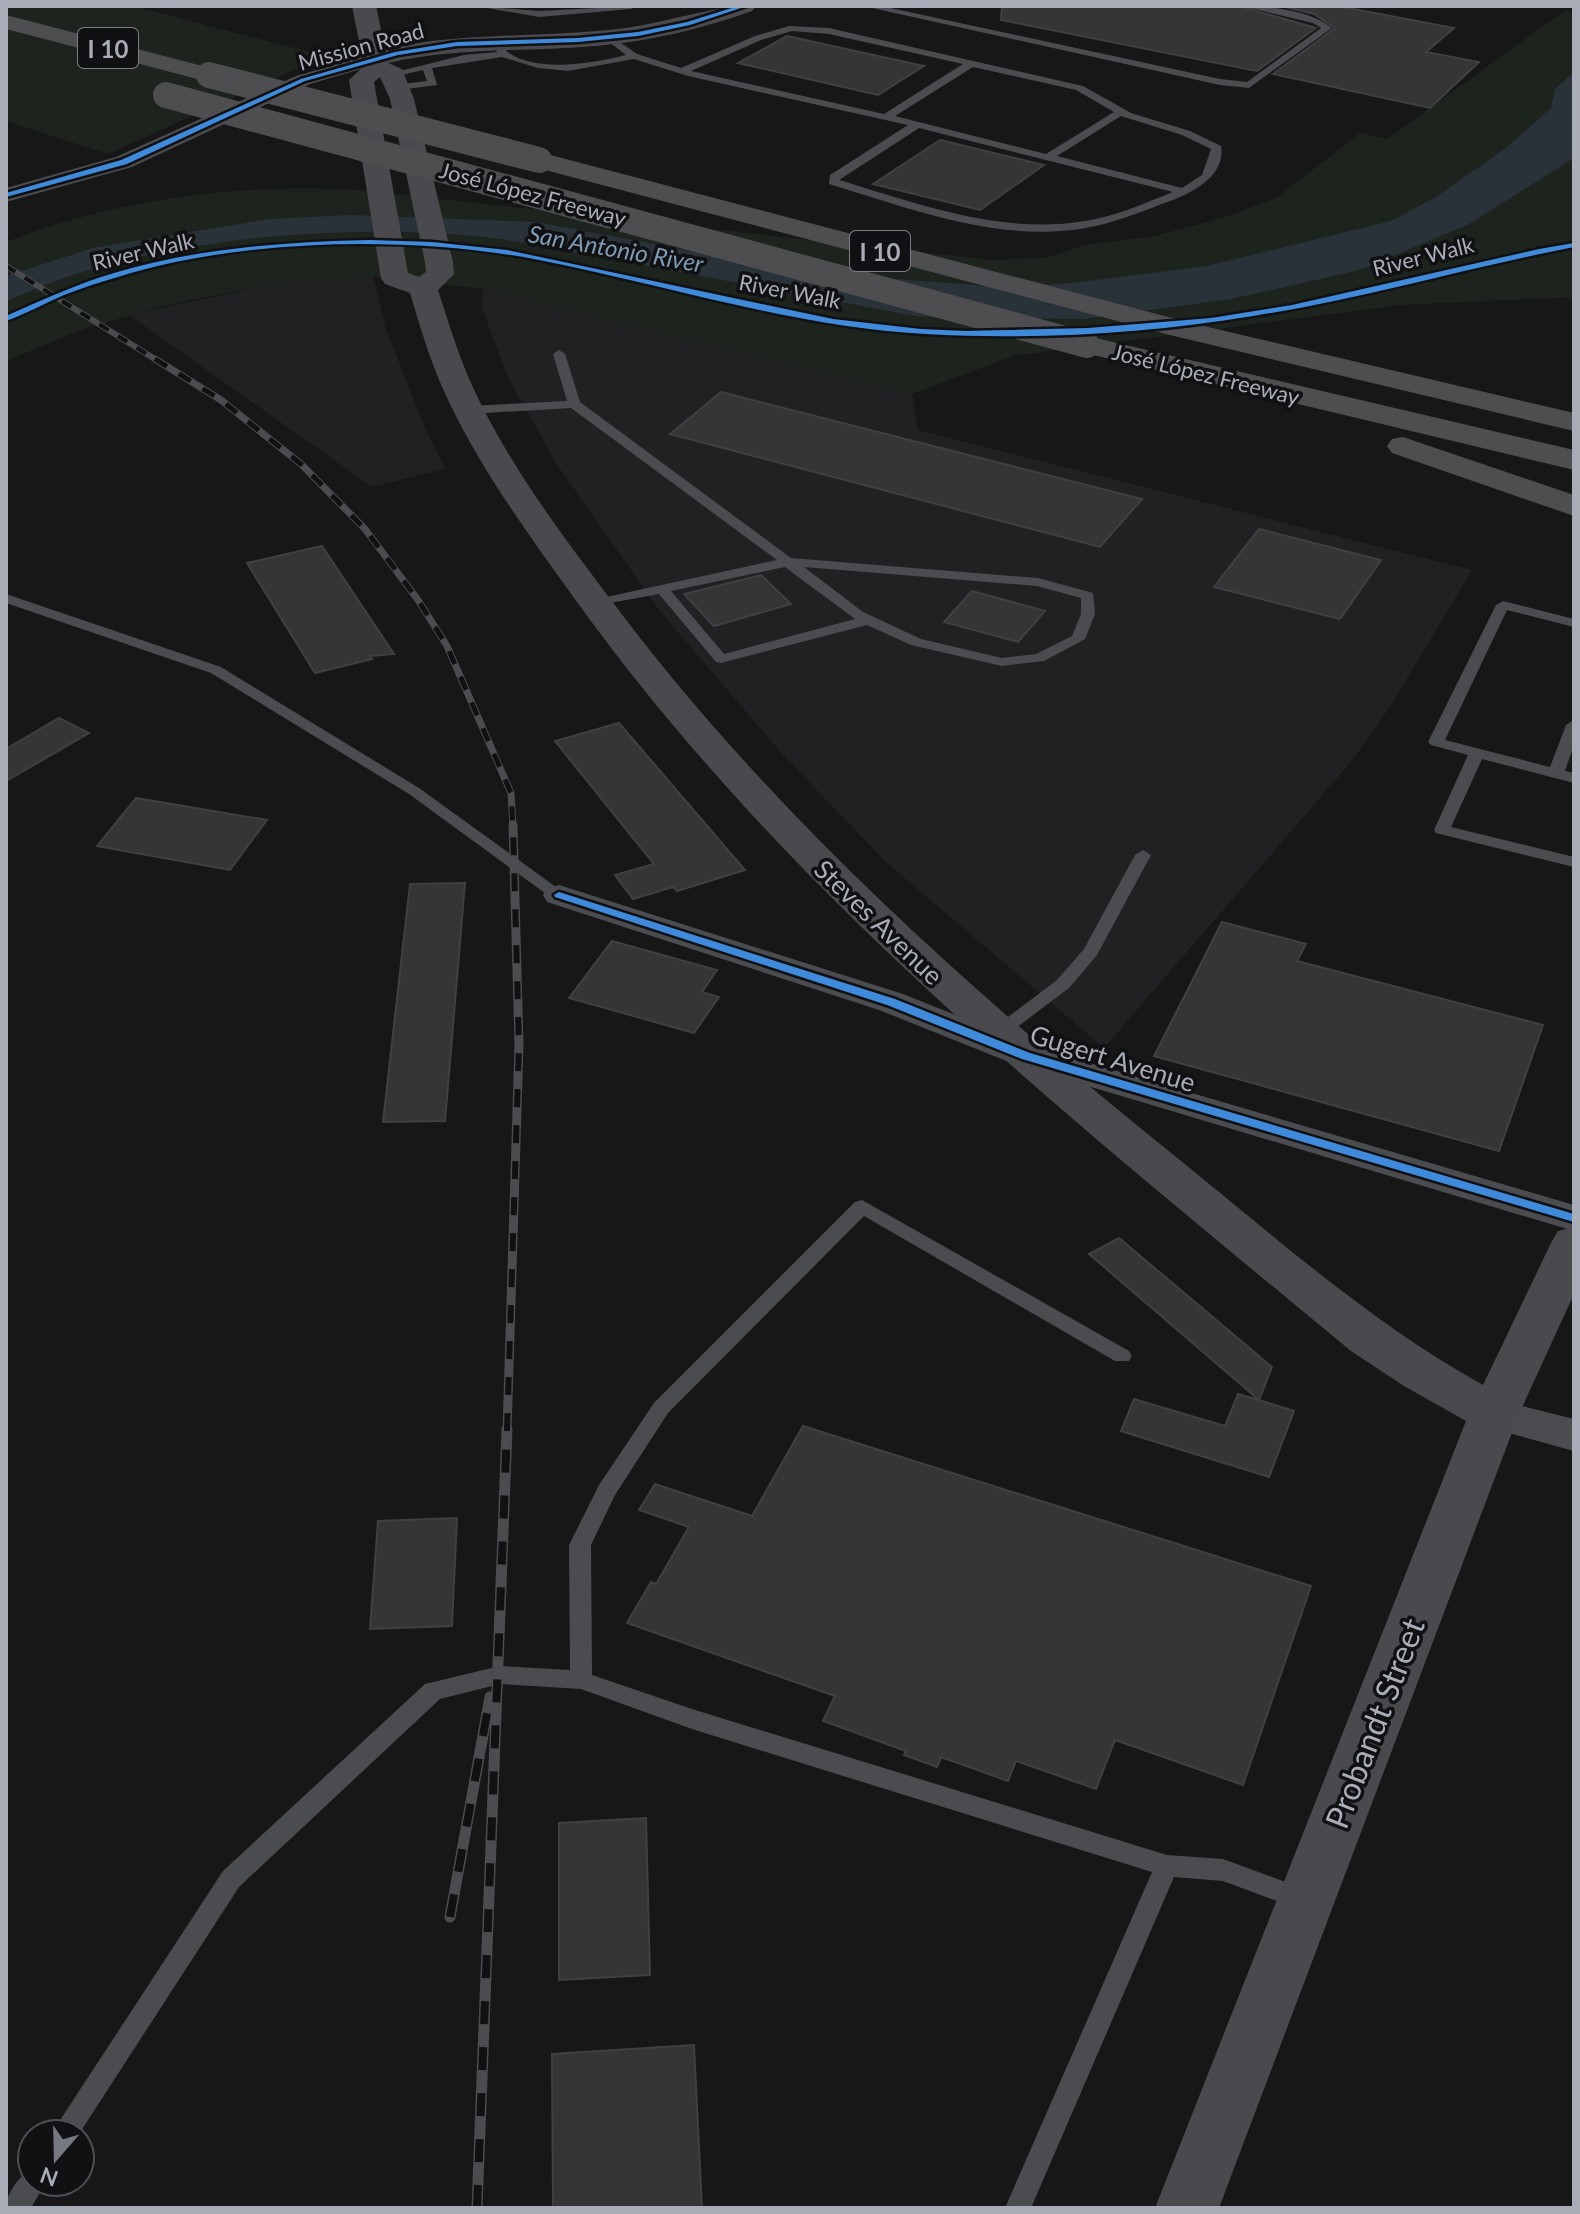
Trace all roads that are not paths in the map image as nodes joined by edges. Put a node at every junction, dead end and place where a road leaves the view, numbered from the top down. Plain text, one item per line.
1 (364, 6) edge
2 (481, 6) edge
3 (631, 6) edge
4 (744, 6) edge
5 (868, 6) edge
6 (1247, 6) edge
7 (6, 22) edge
8 (608, 37) junction
9 (500, 48) junction
10 (634, 56) junction
11 (972, 63) junction
12 (426, 66) junction
13 (684, 70) junction
14 (385, 72) junction
15 (137, 87) dead end
16 (1121, 112) junction
17 (886, 117) junction
18 (917, 124) junction
19 (1048, 157) junction
20 (1184, 192) junction
21 (6, 195) edge
22 (431, 275) junction
23 (559, 354) dead end
24 (1143, 359) junction
25 (1327, 366) junction
26 (1574, 402) edge
27 (574, 404) junction
28 (469, 410) junction
29 (1574, 422) edge
30 (1574, 460) edge
31 (1574, 506) edge
32 (787, 562) junction
33 (663, 590) junction
34 (6, 598) edge
35 (593, 604) junction
36 (868, 620) junction
37 (1574, 623) edge
38 (1574, 725) edge
39 (1477, 753) junction
40 (1556, 773) junction
41 (1574, 778) edge
42 (1143, 855) dead end
43 (1574, 862) edge
44 (559, 895) joint
45 (1012, 1045) junction
46 (1574, 1218) edge
47 (1574, 1243) edge
48 (1122, 1356) dead end
49 (1494, 1414) junction
50 (1574, 1435) edge
51 (581, 1680) junction
52 (1167, 1866) junction
53 (1305, 1900) junction
54 (74, 2118) edge
55 (1018, 2208) edge
56 (1187, 2208) edge

1 - 14 main road, Steves Avenue
2 - 3 lane
4 - 8 main road, Mission Road
5 - 6 lane
7 - 25 highway, José López Freeway / I 10, bridge
8 - 9 main road, Mission Road
8 - 10 lane
9 - 10 lane
9 - 12 lane
9 - 14 main road, Mission Road
10 - 13 lane
11 - 13 lane
11 - 16 lane
11 - 17 lane
12 - 14 lane
12 - 14 lane
13 - 17 lane
14 - 21 street, Mission Road
14 - 22 main road, Steves Avenue
14 - 22 main road
15 - 24 highway, José López Freeway / I 10, bridge
16 - 19 lane
16 - 20 lane
17 - 18 lane
18 - 19 lane
18 - 20 lane
19 - 20 lane
22 - 28 main road, Steves Avenue
23 - 27 lane
24 - 30 highway, José López Freeway / I 10
24 - 31 highway
25 - 26 highway
25 - 29 highway, José López Freeway / I 10
27 - 28 lane
27 - 32 lane
28 - 35 main road, Steves Avenue
32 - 33 lane
32 - 36 lane
32 - 36 lane
33 - 35 lane
33 - 36 lane
34 - 44 lane
35 - 45 main road, Steves Avenue
37 - 39 lane
38 - 40 lane
39 - 40 lane
39 - 43 lane
40 - 41 lane
42 - 45 lane
44 - 45 street, Gugert Avenue
45 - 46 street, Gugert Avenue
45 - 49 main road, Steves Avenue
47 - 49 main road, Probandt Street
48 - 51 lane
49 - 50 street
49 - 53 main road, Probandt Street
51 - 52 lane
51 - 54 lane
52 - 53 lane
52 - 55 lane
53 - 56 main road, Probandt Street

